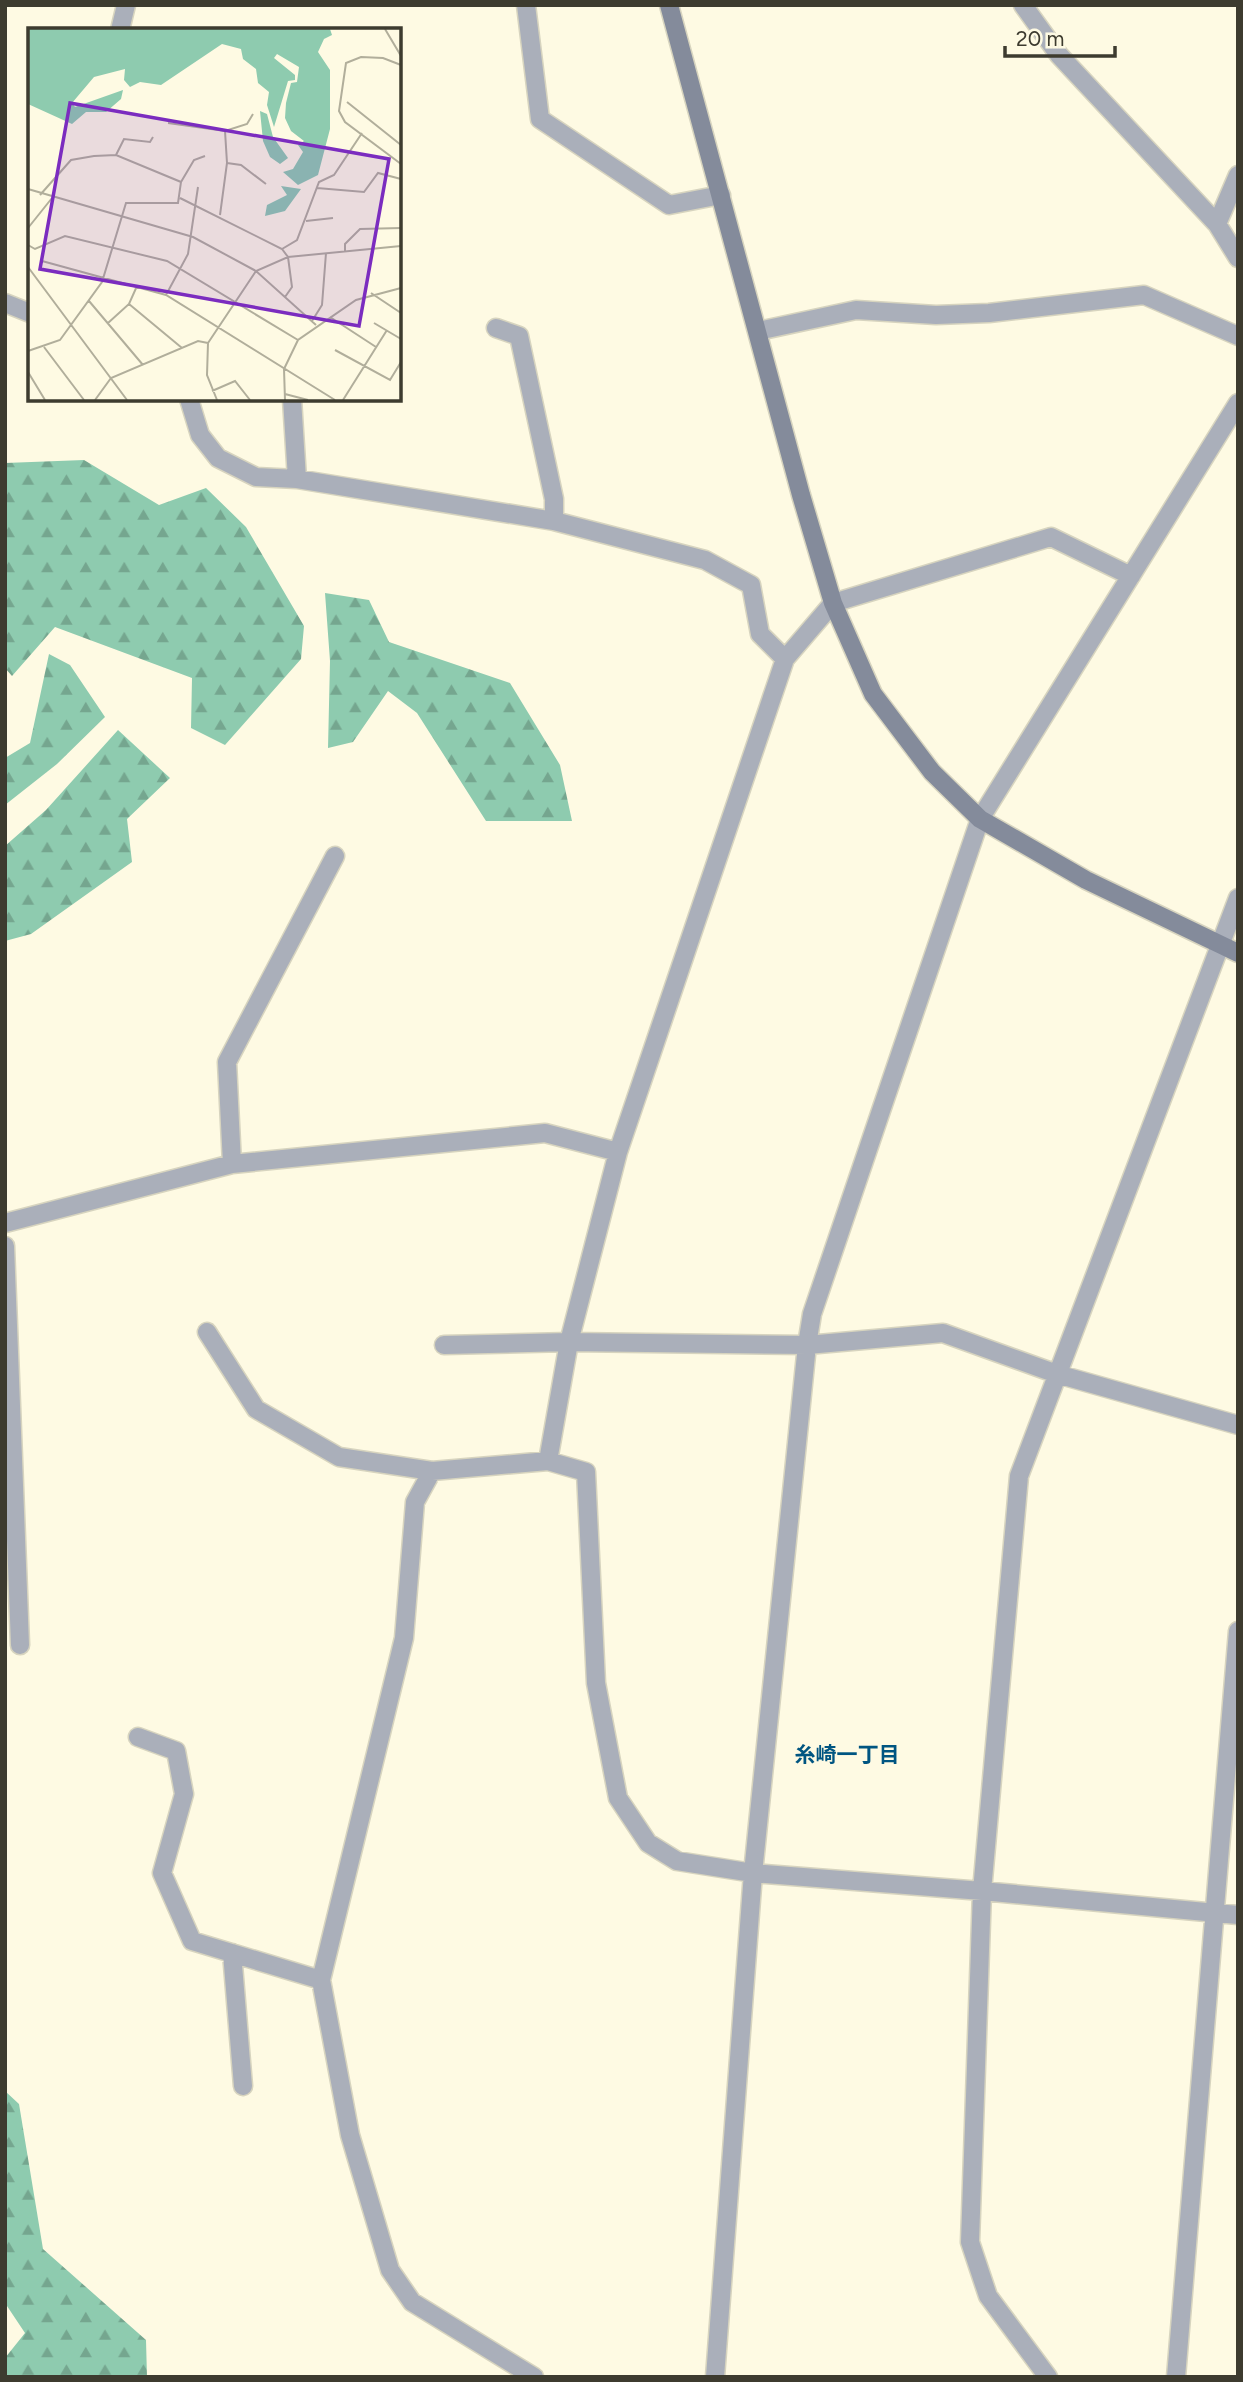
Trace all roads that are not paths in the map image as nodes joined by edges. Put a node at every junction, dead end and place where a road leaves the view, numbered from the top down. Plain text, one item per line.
1 (126, 5) edge
2 (526, 5) edge
3 (669, 5) edge
4 (1023, 5) edge
5 (120, 28) edge
6 (1238, 175) edge
7 (721, 195) junction
8 (1217, 224) junction
9 (1238, 258) edge
10 (5, 303) edge
11 (28, 312) edge
12 (496, 328) dead end
13 (758, 331) junction
14 (1238, 336) edge
15 (190, 401) edge
16 (292, 401) edge
17 (1238, 403) edge
18 (297, 479) junction
19 (554, 521) junction
20 (1130, 576) junction
21 (833, 603) junction
22 (785, 659) junction
23 (980, 819) junction
24 (335, 856) dead end
25 (1238, 898) edge
26 (1219, 945) junction
27 (1238, 953) edge
28 (618, 1152) junction
29 (232, 1164) junction
30 (5, 1223) edge
31 (5, 1246) edge
32 (207, 1332) dead end
33 (569, 1342) junction
34 (444, 1345) dead end
35 (807, 1345) junction
36 (1057, 1374) junction
37 (1238, 1425) edge
38 (548, 1461) junction
39 (432, 1471) junction
40 (1238, 1631) edge
41 (20, 1645) dead end
42 (1237, 1658) edge
43 (138, 1737) dead end
44 (753, 1873) junction
45 (982, 1891) junction
46 (1214, 1913) junction
47 (1238, 1916) edge
48 (232, 1953) junction
49 (321, 1980) junction
50 (243, 2086) dead end
51 (534, 2377) edge
52 (715, 2377) edge
53 (1048, 2377) edge
54 (1176, 2377) edge

1 - 5 street
2 - 7 street
3 - 7 street
4 - 8 street
6 - 8 street
7 - 13 street
8 - 9 street
10 - 11 street
12 - 19 street
13 - 14 street
13 - 21 street
15 - 18 street
16 - 18 street
17 - 20 street
18 - 19 street
19 - 22 street
20 - 21 street
20 - 23 street
21 - 22 street
21 - 23 street
22 - 28 street
23 - 26 street
23 - 35 street
24 - 29 street
25 - 26 street
26 - 27 street
26 - 36 street
28 - 29 street
28 - 33 street
29 - 30 street
31 - 41 street
32 - 39 street
33 - 34 street
33 - 35 street
33 - 38 street
35 - 36 street
35 - 44 street
36 - 37 street
36 - 45 street
38 - 39 street
38 - 44 street
39 - 49 street
40 - 42 street
42 - 46 street
43 - 48 street
44 - 45 street
44 - 52 street
45 - 46 street
45 - 53 street
46 - 47 street
46 - 54 street
48 - 49 street
48 - 50 street
49 - 51 street

